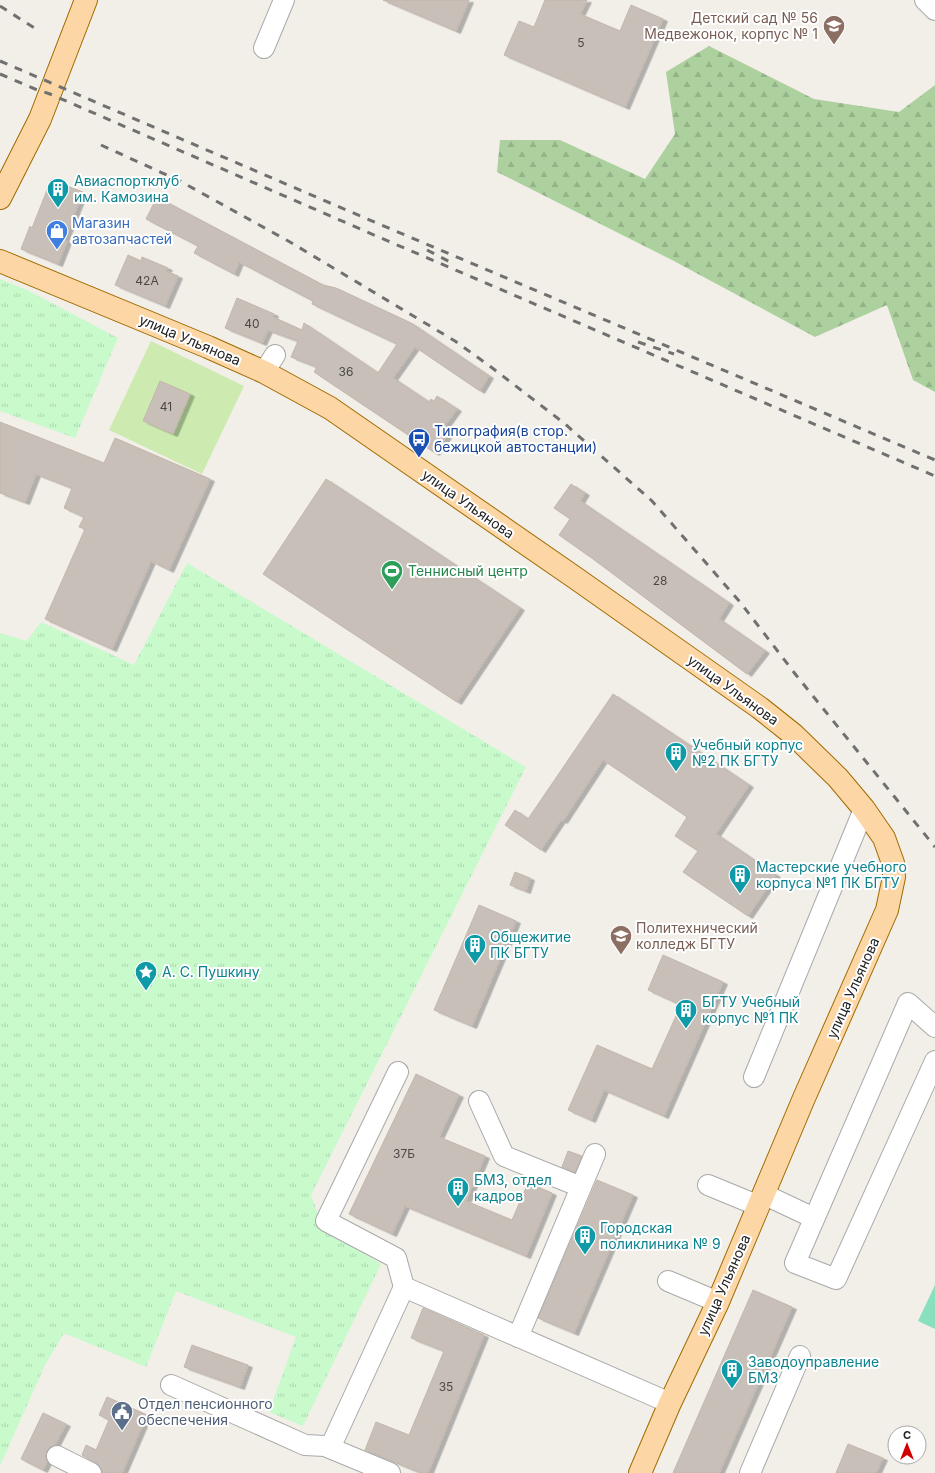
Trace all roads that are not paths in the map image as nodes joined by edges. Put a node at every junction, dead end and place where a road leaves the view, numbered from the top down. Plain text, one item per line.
1 (86, 0) edge
2 (284, 0) edge
3 (925, 0) edge
4 (935, 10) edge
5 (264, 48) dead end
6 (0, 198) edge
7 (2, 258) edge
8 (864, 809) junction
9 (935, 1027) edge
10 (935, 1060) edge
11 (398, 1072) dead end
12 (754, 1077) dead end
13 (479, 1101) dead end
14 (595, 1154) dead end
15 (708, 1185) dead end
16 (581, 1187) junction
17 (761, 1200) junction
18 (814, 1218) junction
19 (668, 1281) dead end
20 (404, 1287) junction
21 (718, 1302) junction
22 (518, 1337) junction
23 (800, 1356) dead end
24 (171, 1385) dead end
25 (670, 1403) junction
26 (330, 1448) junction
27 (57, 1456) dead end
28 (91, 1473) edge
29 (390, 1473) edge
30 (640, 1473) edge
31 (750, 1473) edge

1 - 6 main road
2 - 5 street
3 - 4 street
7 - 8 main road, улица Ульянова
8 - 12 street
8 - 17 main road, улица Ульянова
9 - 18 street
10 - 18 street
11 - 20 street
13 - 16 street
14 - 16 street
15 - 17 street
16 - 22 street
17 - 18 street
17 - 21 main road, улица Ульянова
19 - 21 street
20 - 22 street
20 - 26 street
21 - 25 main road, улица Ульянова
22 - 25 street
23 - 31 street
24 - 26 street
25 - 30 main road, улица Ульянова
26 - 29 street
27 - 28 street

